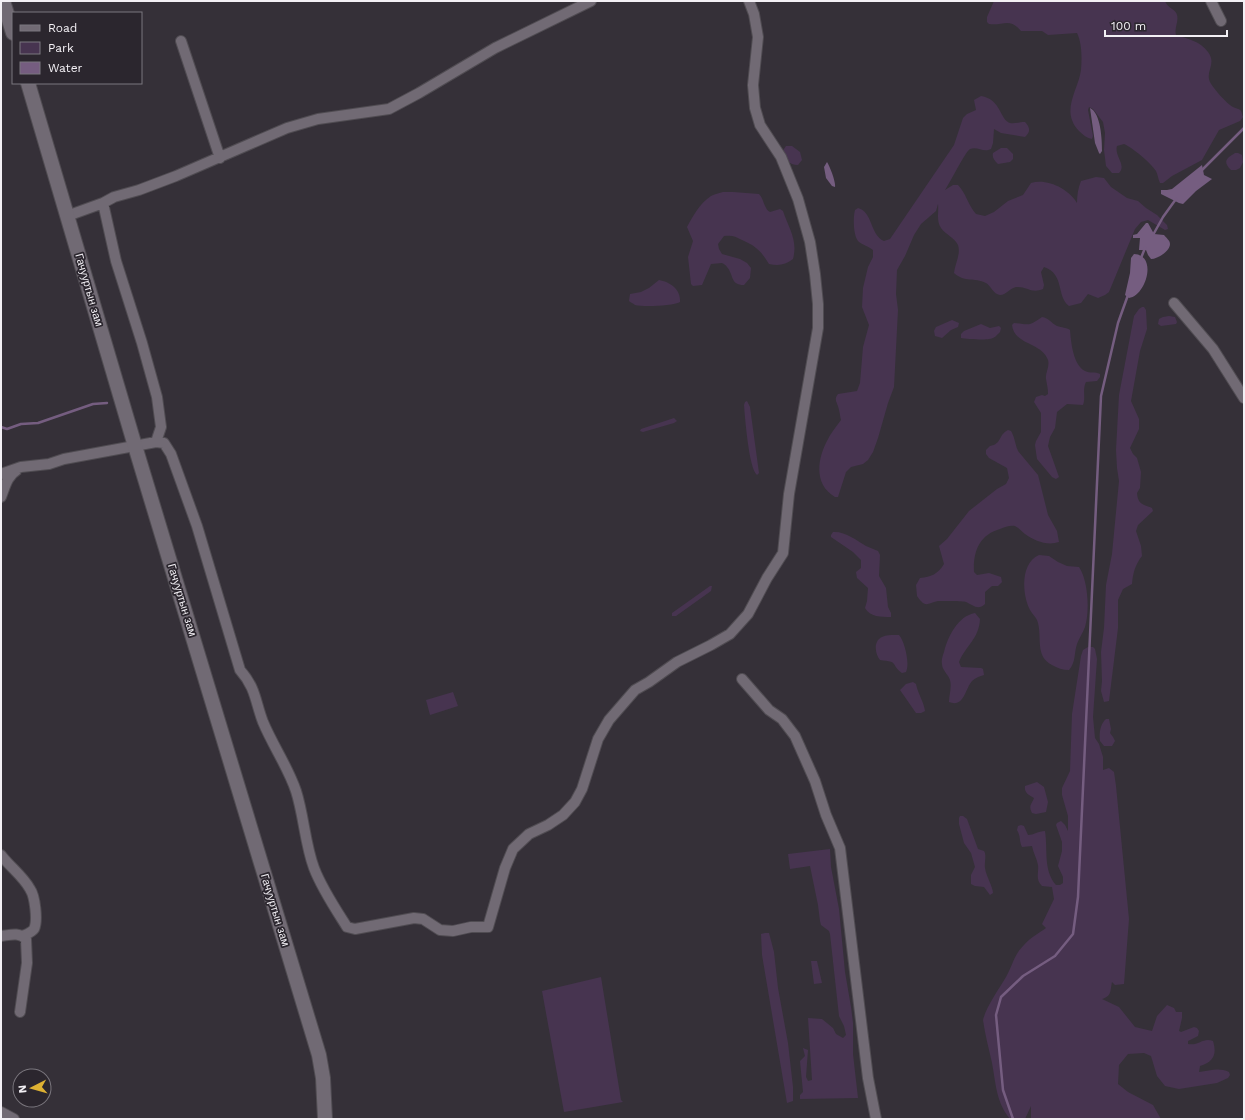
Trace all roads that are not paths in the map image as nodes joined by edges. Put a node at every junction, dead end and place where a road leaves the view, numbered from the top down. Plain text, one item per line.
1 (3, 1) edge
2 (590, 1) edge
3 (749, 1) edge
4 (1211, 1) edge
5 (1221, 21) dead end
6 (12, 30) edge
7 (181, 41) dead end
8 (28, 84) edge
9 (220, 158) junction
10 (103, 203) junction
11 (67, 216) junction
12 (1174, 303) dead end
13 (1244, 398) edge
14 (156, 442) junction
15 (135, 446) junction
16 (21, 467) junction
17 (1, 474) edge
18 (1, 497) edge
19 (742, 679) dead end
20 (1, 855) edge
21 (1, 936) edge
22 (23, 936) junction
23 (20, 1012) dead end
24 (1, 1112) edge
25 (14, 1119) edge
26 (325, 1119) edge
27 (876, 1119) edge

1 - 6 main road
2 - 9 street
3 - 14 street
4 - 5 street
7 - 9 street
8 - 11 main road, Гачууртын зам
9 - 10 street
10 - 11 street
10 - 14 street
11 - 15 main road, Гачууртын зам
12 - 13 street
14 - 15 street
15 - 16 street
15 - 26 main road, Гачууртын зам
16 - 17 street
16 - 18 street
19 - 27 street
20 - 22 street
21 - 22 street
22 - 23 street
24 - 25 street

